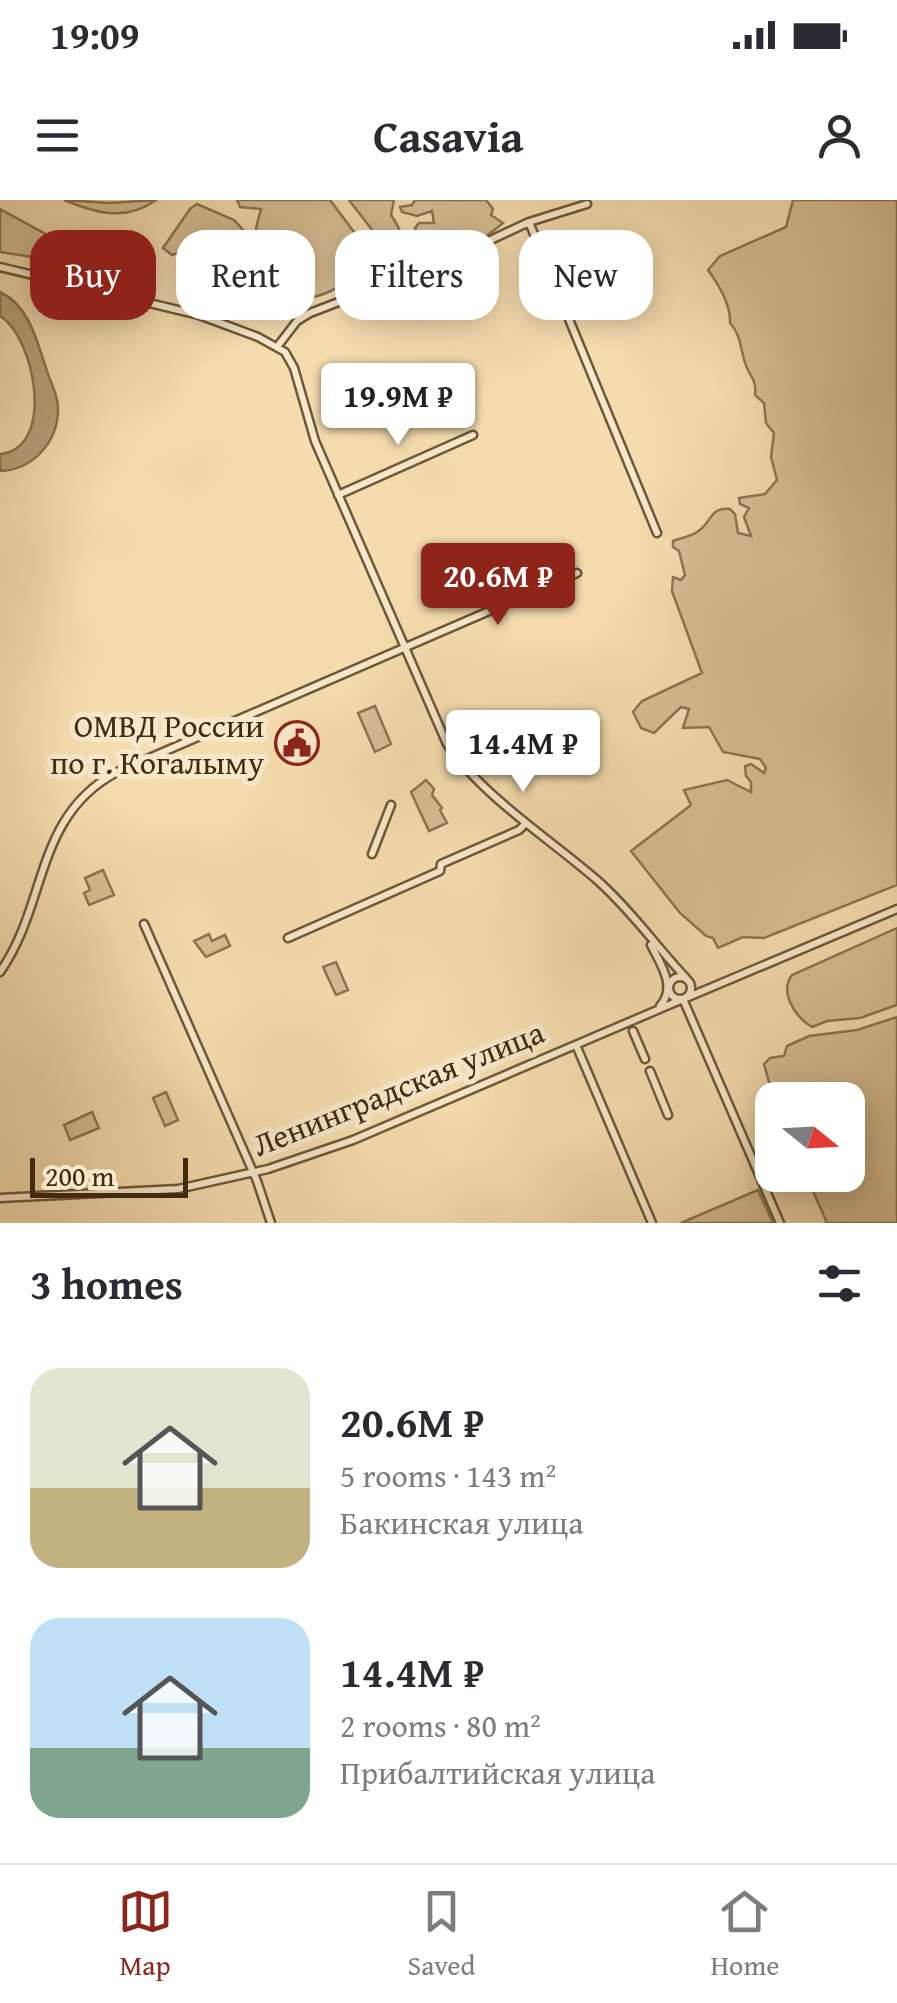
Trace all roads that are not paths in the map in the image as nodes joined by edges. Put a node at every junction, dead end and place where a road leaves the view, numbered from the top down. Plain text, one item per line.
1 (586, 204) dead end
2 (530, 222) junction
3 (0, 266) edge
4 (278, 346) junction
5 (473, 435) dead end
6 (338, 495) junction
7 (657, 533) dead end
8 (577, 573) dead end
9 (404, 647) junction
10 (392, 805) dead end
11 (526, 823) junction
12 (372, 854) dead end
13 (897, 910) edge
14 (144, 924) dead end
15 (288, 938) dead end
16 (654, 946) junction
17 (0, 972) edge
18 (687, 979) junction
19 (727, 979) junction
20 (669, 987) junction
21 (685, 998) junction
22 (656, 1010) junction
23 (633, 1031) dead end
24 (576, 1045) junction
25 (645, 1059) dead end
26 (650, 1071) dead end
27 (668, 1115) dead end
28 (253, 1173) junction
29 (0, 1198) edge
30 (271, 1223) edge
31 (652, 1223) edge
32 (780, 1223) edge

1 - 2 street
2 - 4 street
2 - 7 street
3 - 4 street
4 - 6 street
5 - 6 street
6 - 9 street
8 - 9 street
9 - 11 street
9 - 17 street
10 - 12 street
11 - 15 street
11 - 16 street
13 - 19 street, Ленинградская улица
14 - 28 street
16 - 18 street
16 - 20 street
18 - 19 street
18 - 20 street
18 - 21 street
19 - 21 street, Ленинградская улица
20 - 21 street
20 - 22 street
21 - 22 street, Ленинградская улица
21 - 32 street
22 - 24 street, Ленинградская улица
23 - 25 street
24 - 28 street, Ленинградская улица
24 - 31 street
26 - 27 street
28 - 29 street, Ленинградская улица
28 - 30 street

